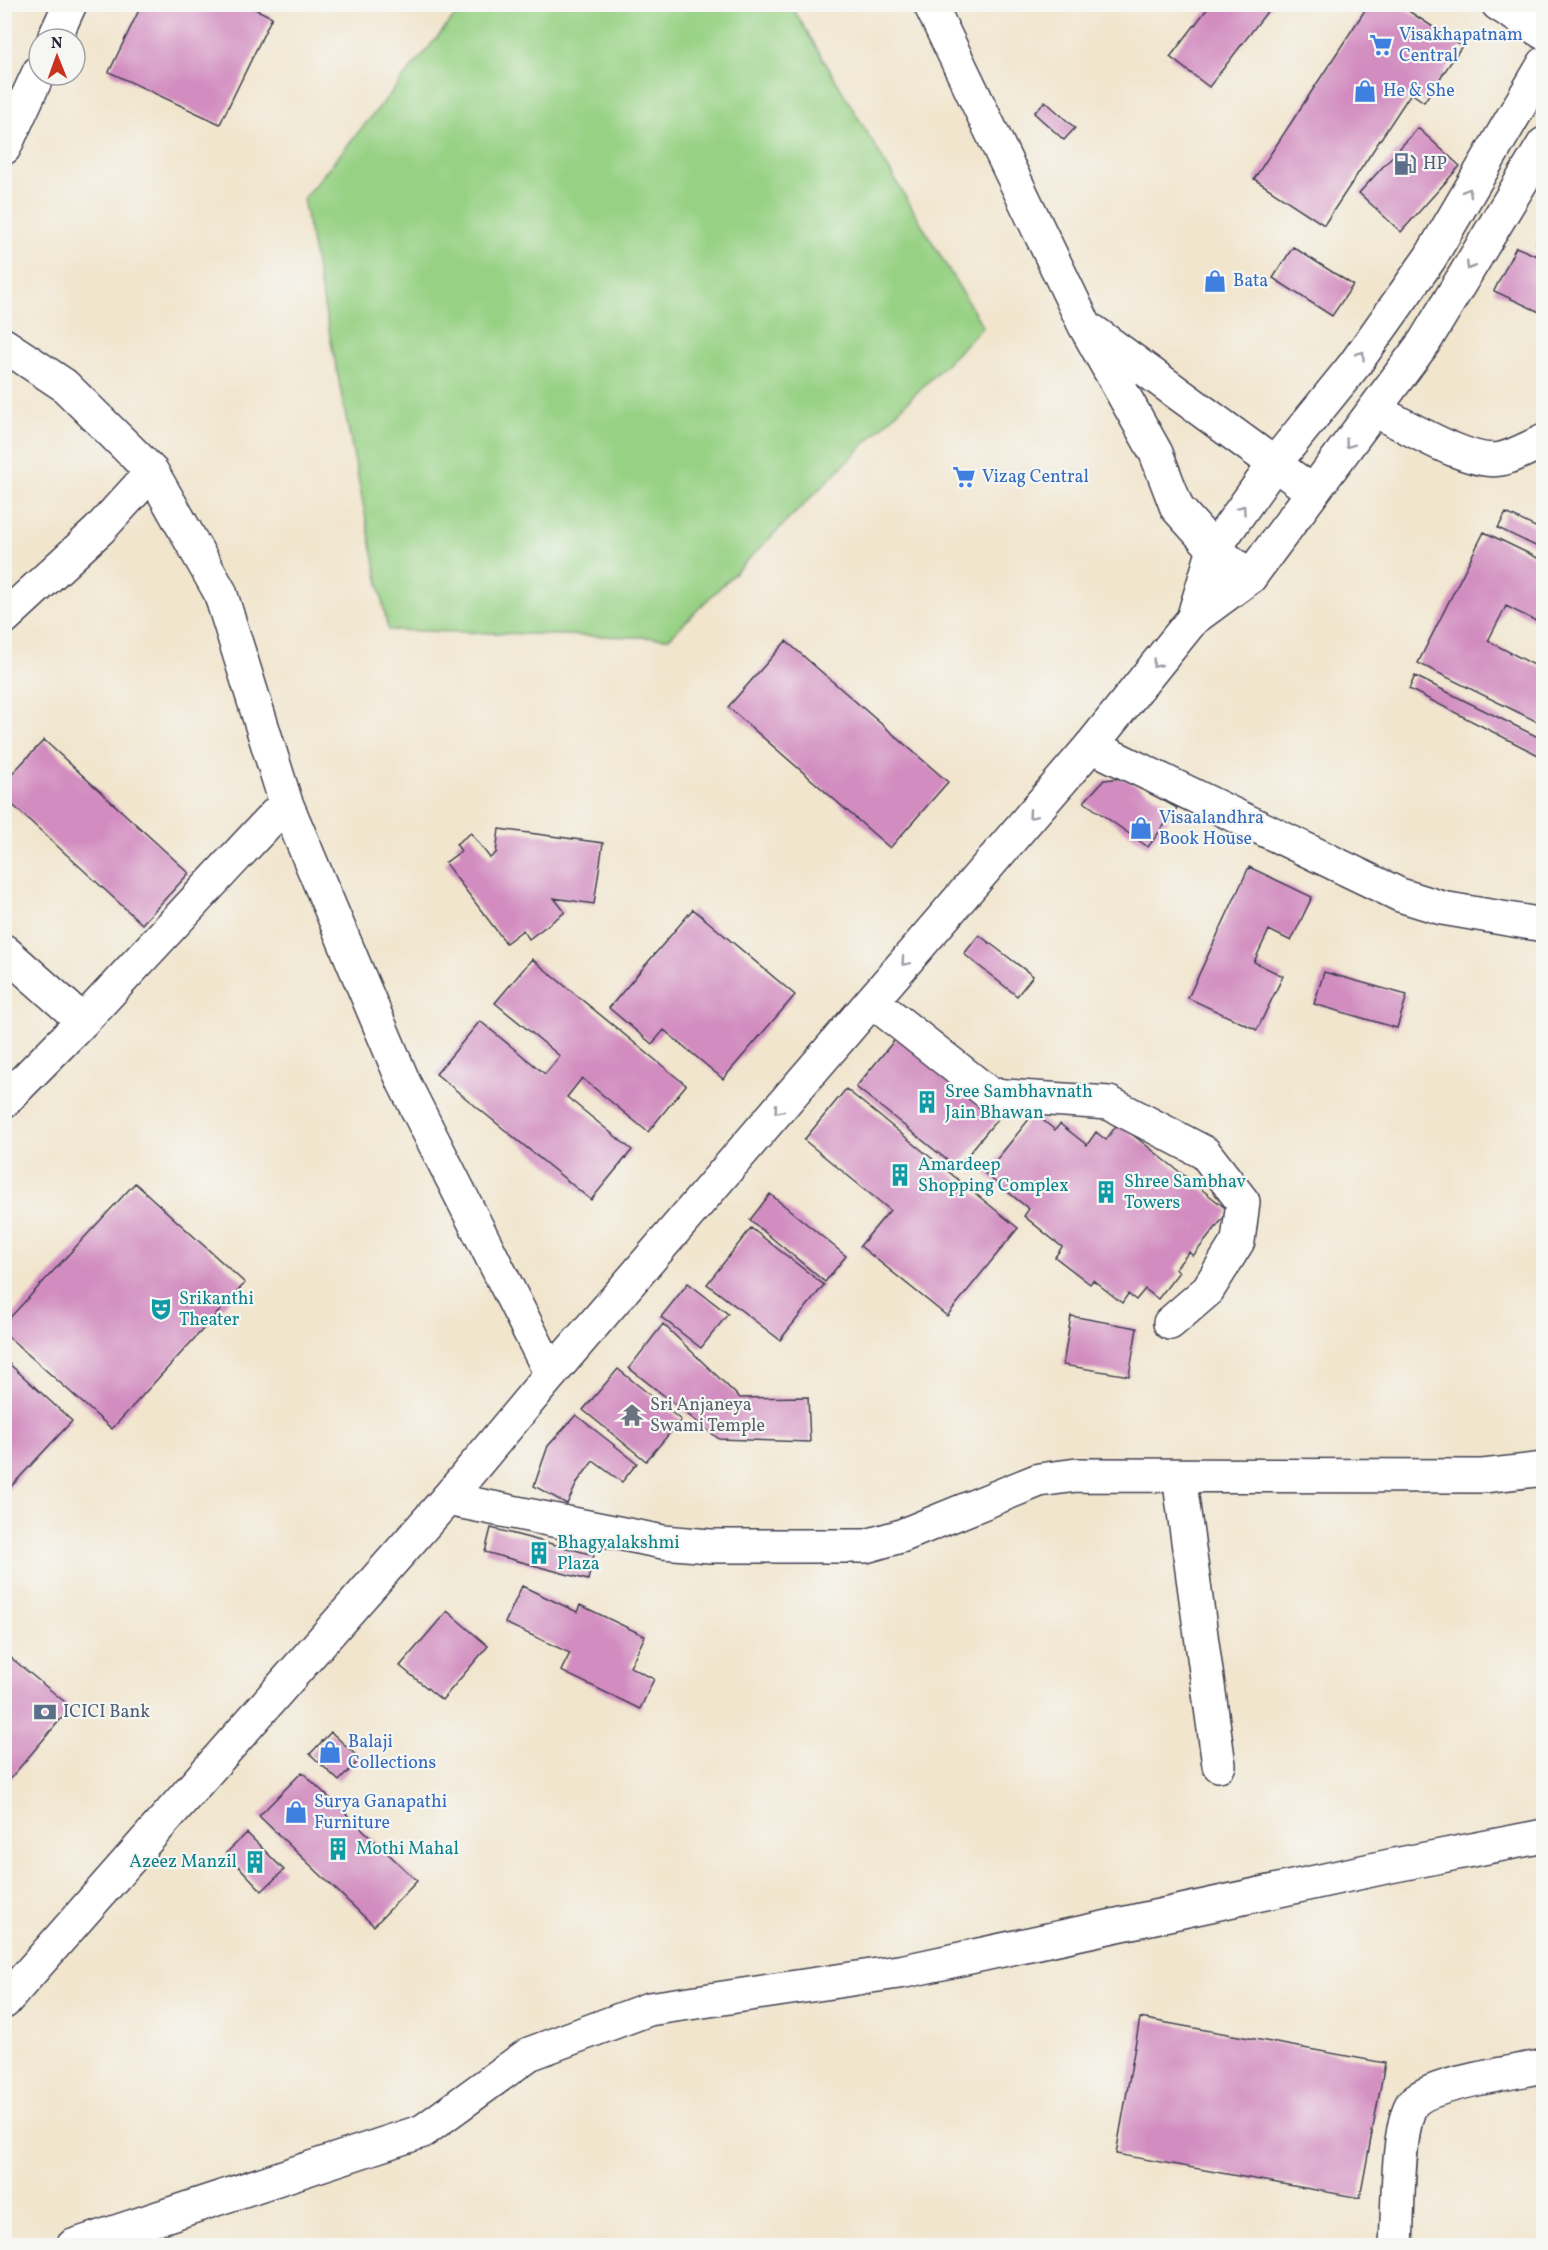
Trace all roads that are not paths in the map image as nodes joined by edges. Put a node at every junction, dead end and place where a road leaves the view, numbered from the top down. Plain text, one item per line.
1 (70, 4) edge
2 (930, 4) edge
3 (1497, 4) edge
4 (59, 27) edge
5 (1544, 33) edge
6 (1544, 63) edge
7 (32, 87) edge
8 (1544, 144) edge
9 (4, 148) edge
10 (1085, 326) junction
11 (4, 345) edge
12 (1374, 410) junction
13 (1544, 441) edge
14 (1275, 463) junction
15 (152, 472) junction
16 (1313, 492) junction
17 (1214, 549) junction
18 (1250, 577) junction
19 (4, 618) edge
20 (1193, 619) junction
21 (1091, 746) junction
22 (286, 804) junction
23 (1544, 925) edge
24 (4, 951) edge
25 (872, 1001) junction
26 (82, 1021) junction
27 (4, 1101) edge
28 (1170, 1323) dead end
29 (551, 1374) junction
30 (1544, 1469) edge
31 (1179, 1476) junction
32 (447, 1499) junction
33 (1219, 1765) dead end
34 (1544, 1836) edge
35 (4, 2002) edge
36 (1544, 2066) edge
37 (73, 2246) edge
38 (1396, 2246) edge

1 - 4 street
2 - 10 street
3 - 5 street
14 -> 6 street
7 - 9 street
8 -> 12 street
10 - 14 street
10 - 17 street
11 - 15 street
12 - 13 street
12 -> 16 street
14 - 16 street
17 -> 14 street
15 - 19 street
15 - 22 street
16 - 18 street
17 - 18 street
17 - 20 street
18 - 20 street
20 -> 21 street
21 - 23 street
21 -> 25 street
22 - 26 street
22 - 29 street
24 - 26 street
25 - 28 street
25 -> 29 street
26 - 27 street
29 - 32 street
30 - 31 street
31 - 32 street
31 - 33 street
32 - 35 street
34 - 37 street
36 - 38 street

